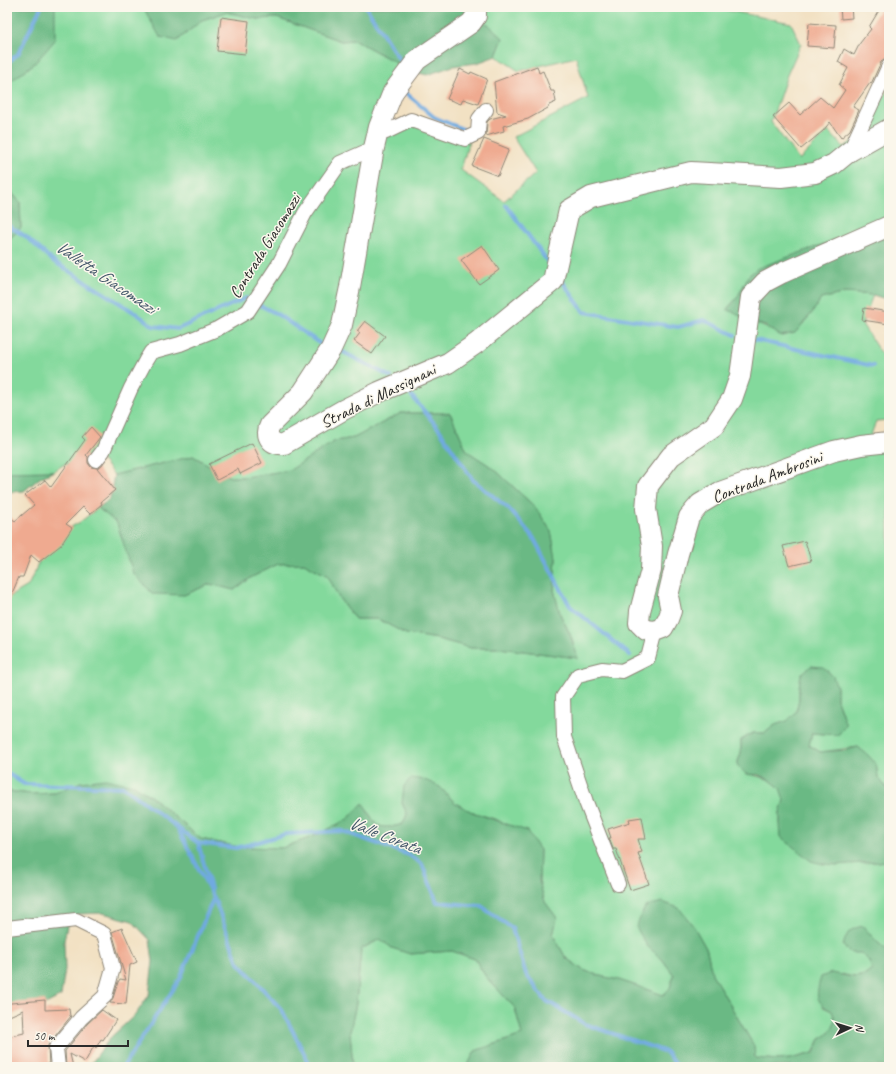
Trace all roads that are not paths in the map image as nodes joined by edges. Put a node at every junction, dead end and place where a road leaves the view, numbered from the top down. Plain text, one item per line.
1 (476, 7) edge
2 (889, 66) edge
3 (486, 110) dead end
4 (889, 129) edge
5 (376, 141) junction
6 (850, 151) junction
7 (889, 226) edge
8 (889, 442) edge
9 (96, 460) dead end
10 (651, 630) junction
11 (618, 884) dead end
12 (7, 928) edge
13 (58, 1067) edge

1 - 5 street, Strada di Massignani
2 - 6 street
3 - 5 street, Contrada Giacomazzi
4 - 6 street, Strada di Massignani
5 - 6 street, Strada di Massignani
5 - 9 street, Contrada Giacomazzi
7 - 10 street
8 - 10 street, Contrada Ambrosini
10 - 11 street
12 - 13 street

